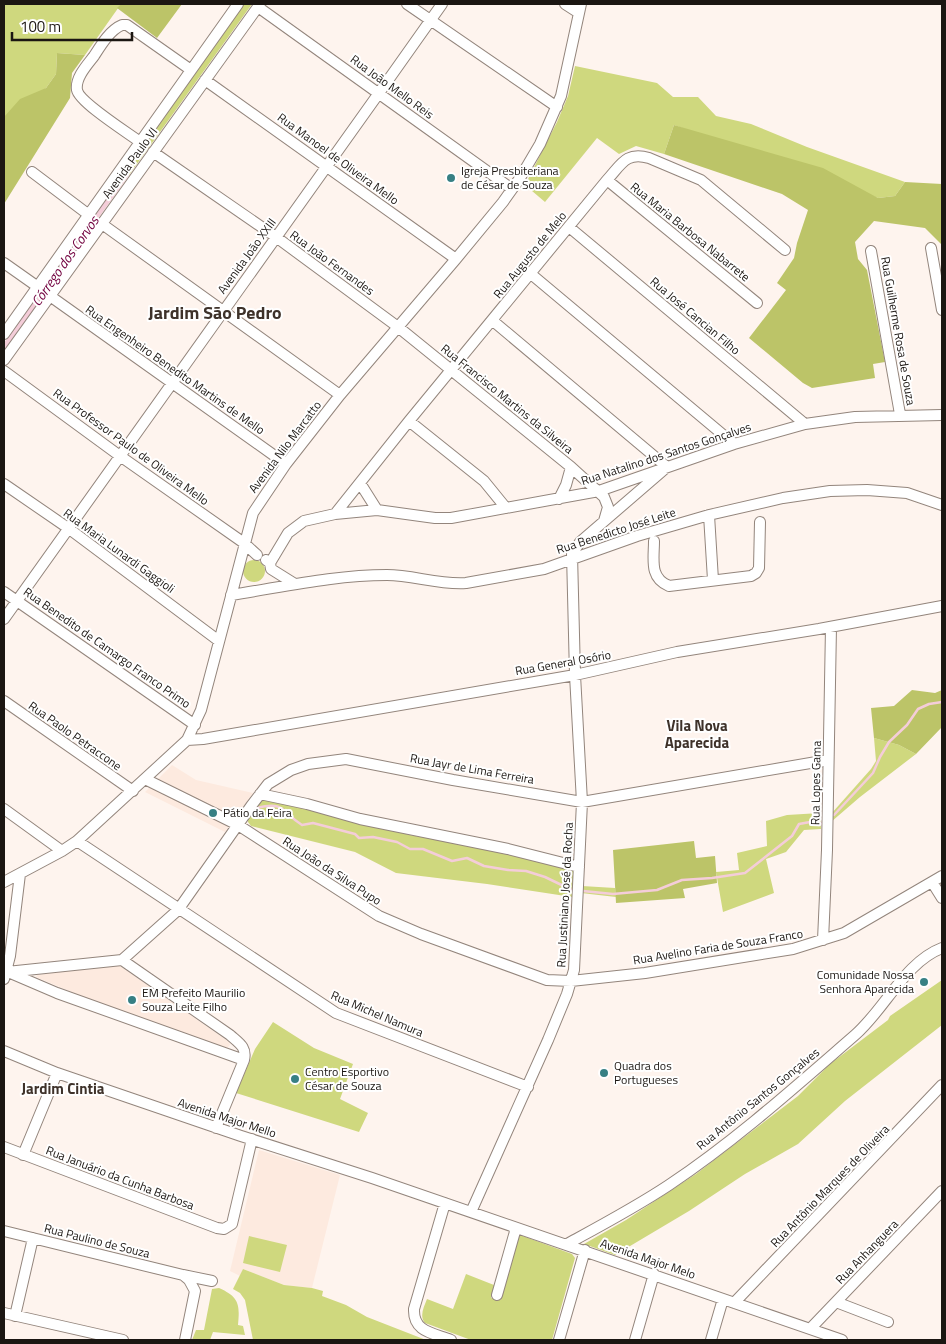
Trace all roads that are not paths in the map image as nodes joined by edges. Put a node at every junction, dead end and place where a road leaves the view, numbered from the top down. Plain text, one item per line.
1 (238, 4) edge
2 (406, 4) edge
3 (442, 4) edge
4 (565, 4) edge
5 (259, 5) edge
6 (580, 8) edge
7 (430, 21) junction
8 (191, 70) junction
9 (205, 80) junction
10 (379, 94) junction
11 (556, 107) junction
12 (140, 142) junction
13 (153, 152) junction
14 (327, 166) junction
15 (32, 172) dead end
16 (607, 180) junction
17 (512, 189) junction
18 (89, 215) junction
19 (102, 224) junction
20 (569, 227) junction
21 (276, 237) junction
22 (931, 248) dead end
23 (785, 250) dead end
24 (871, 251) dead end
25 (456, 259) junction
26 (4, 262) edge
27 (531, 274) junction
28 (38, 287) junction
29 (50, 296) junction
30 (757, 303) dead end
31 (224, 310) junction
32 (942, 310) edge
33 (492, 321) junction
34 (398, 327) junction
35 (4, 334) edge
36 (4, 360) edge
37 (452, 370) junction
38 (4, 371) edge
39 (172, 384) junction
40 (340, 395) junction
41 (900, 414) junction
42 (942, 414) edge
43 (409, 421) junction
44 (805, 424) junction
45 (734, 444) junction
46 (120, 456) junction
47 (286, 464) junction
48 (571, 467) junction
49 (666, 467) junction
50 (360, 482) junction
51 (4, 484) edge
52 (599, 491) junction
53 (560, 499) junction
54 (942, 505) edge
55 (614, 507) junction
56 (506, 508) junction
57 (377, 510) junction
58 (335, 514) junction
59 (709, 515) junction
60 (760, 522) dead end
61 (68, 528) junction
62 (654, 541) dead end
63 (244, 543) junction
64 (242, 554) junction
65 (258, 555) junction
66 (571, 558) junction
67 (271, 566) junction
68 (713, 580) junction
69 (294, 584) junction
70 (261, 590) junction
71 (4, 592) edge
72 (231, 596) junction
73 (17, 601) junction
74 (942, 606) edge
75 (4, 619) edge
76 (831, 627) junction
77 (219, 641) junction
78 (575, 675) junction
79 (4, 701) edge
80 (195, 725) junction
81 (187, 740) junction
82 (828, 760) junction
83 (145, 779) junction
84 (133, 791) junction
85 (260, 794) junction
86 (582, 802) junction
87 (4, 809) edge
88 (238, 825) junction
89 (77, 841) junction
90 (62, 851) junction
91 (579, 867) junction
92 (20, 874) junction
93 (942, 876) edge
94 (4, 882) edge
95 (932, 882) junction
96 (942, 898) edge
97 (178, 910) junction
98 (823, 940) junction
99 (942, 948) edge
100 (122, 960) junction
101 (5, 976) edge
102 (571, 981) junction
103 (4, 1052) edge
104 (244, 1060) junction
105 (57, 1073) junction
106 (942, 1085) edge
107 (528, 1087) junction
108 (216, 1128) junction
109 (252, 1139) junction
110 (4, 1147) edge
111 (23, 1155) junction
112 (942, 1191) edge
113 (445, 1204) junction
114 (471, 1212) junction
115 (516, 1228) junction
116 (4, 1231) edge
117 (32, 1238) junction
118 (568, 1244) junction
119 (584, 1250) junction
120 (654, 1274) junction
121 (183, 1275) junction
122 (195, 1291) junction
123 (498, 1295) dead end
124 (723, 1299) junction
125 (836, 1302) junction
126 (734, 1303) junction
127 (4, 1313) edge
128 (15, 1316) junction
129 (888, 1322) dead end
130 (810, 1329) junction
131 (122, 1340) edge
132 (185, 1340) edge
133 (451, 1340) edge
134 (559, 1340) edge
135 (634, 1340) edge
136 (711, 1340) edge
137 (842, 1340) edge

1 - 8 street, Avenida Paulo VI
2 - 7 street
3 - 7 street, Avenida João XXIII
4 - 6 street
5 - 9 street, Avenida Paulo VI
5 - 10 street, Rua João Mello Reis
6 - 11 street, Avenida Nilo Marcatto
7 - 10 street, Avenida João XXIII
7 - 11 street
8 - 12 street, Avenida Paulo VI
8 - 12 street
9 - 13 street, Avenida Paulo VI
9 - 14 street, Rua Manoel de Oliveira Mello
10 - 14 street, Avenida João XXIII
10 - 17 street, Rua João Mello Reis
11 - 17 street, Avenida Nilo Marcatto
12 - 18 street, Avenida Paulo VI
13 - 19 street, Avenida Paulo VI
13 - 21 street, Rua João Fernandes
14 - 21 street, Avenida João XXIII
14 - 25 street, Rua Manoel de Oliveira Mello
15 - 18 street
16 - 20 street, Rua Augusto de Melo
16 - 23 street, Rua Augusto de Melo
16 - 30 street, Rua Maria Barbosa Nabarrete
17 - 25 street, Avenida Nilo Marcatto
18 - 28 street, Avenida Paulo VI
19 - 29 street, Avenida Paulo VI
19 - 31 street
20 - 27 street, Rua Augusto de Melo
20 - 44 street, Rua José Cancian Filho
21 - 31 street, Avenida João XXIII
21 - 34 street, Rua João Fernandes
22 - 32 street
24 - 41 street, Rua Guilherme Rosa de Souza
25 - 34 street, Avenida Nilo Marcatto
26 - 28 street
27 - 33 street, Rua Augusto de Melo
27 - 45 street
28 - 35 street, Avenida Paulo VI
29 - 36 street, Avenida Paulo VI
29 - 39 street, Rua Engenheiro Benedito Martins de Mello
31 - 39 street, Avenida João XXIII
31 - 40 street
33 - 37 street, Rua Augusto de Melo
33 - 49 street
34 - 37 street, Rua Francisco Martins da Silveira
34 - 40 street, Avenida Nilo Marcatto
37 - 43 street, Rua Augusto de Melo
37 - 48 street, Rua Francisco Martins da Silveira
38 - 46 street, Rua Professor Paulo de Oliveira Mello
39 - 46 street, Avenida João XXIII
39 - 47 street, Rua Engenheiro Benedito Martins de Mello
40 - 47 street, Avenida Nilo Marcatto
41 - 42 street, Rua Natalino dos Santos Gonçalves
41 - 44 street, Rua Natalino dos Santos Gonçalves
43 - 50 street, Rua Augusto de Melo
43 - 56 street
44 - 45 street, Rua Natalino dos Santos Gonçalves
45 - 49 street, Rua Natalino dos Santos Gonçalves
46 - 61 street, Avenida João XXIII
46 - 63 street, Rua Professor Paulo de Oliveira Mello
47 - 63 street, Avenida Nilo Marcatto
48 - 52 street, Rua Francisco Martins da Silveira
48 - 53 street
49 - 52 street, Rua Natalino dos Santos Gonçalves
49 - 55 street
50 - 57 street
50 - 58 street, Rua Augusto de Melo
51 - 61 street, Rua Maria Lunardi Gaggioli
52 - 53 street, Rua Natalino dos Santos Gonçalves
52 - 55 street
53 - 56 street, Rua Natalino dos Santos Gonçalves
54 - 59 street, Rua Benedicto José Leite
55 - 66 street
56 - 57 street, Rua Natalino dos Santos Gonçalves
57 - 58 street, Rua Natalino dos Santos Gonçalves
58 - 67 street, Rua Natalino dos Santos Gonçalves
59 - 66 street, Rua Benedicto José Leite
59 - 68 street
60 - 68 street
61 - 73 street, Avenida João XXIII
61 - 77 street, Rua Maria Lunardi Gaggioli
62 - 68 street
63 - 64 street, Avenida Nilo Marcatto
63 - 65 street, Rua Professor Paulo de Oliveira Mello
64 - 65 street
64 - 72 street, Avenida Nilo Marcatto
65 - 67 street, Rua Professor Paulo de Oliveira Mello
66 - 69 street, Rua Benedicto José Leite
66 - 78 street, Rua Justiniano José da Rocha
67 - 69 street, Rua Professor Paulo de Oliveira Mello
67 - 70 street, Rua Natalino dos Santos Gonçalves
69 - 70 street, Rua Benedicto José Leite
70 - 72 street, Rua Benedicto José Leite
71 - 73 street, Rua Benedito de Camargo Franco Primo
72 - 77 street, Avenida Nilo Marcatto
73 - 75 street, Avenida João XXIII
73 - 80 street, Rua Benedito de Camargo Franco Primo
74 - 76 street, Rua General Osório
76 - 78 street, Rua General Osório
76 - 82 street, Rua Lopes Gama
77 - 80 street, Avenida Nilo Marcatto
78 - 81 street, Rua General Osório
78 - 86 street, Rua Justiniano José da Rocha
79 - 84 street, Rua Paolo Petraccone
80 - 81 street, Avenida Nilo Marcatto
81 - 83 street, Avenida Nilo Marcatto
82 - 86 street, Rua Jayr de Lima Ferreira
82 - 98 street, Rua Lopes Gama
83 - 84 street, Avenida Nilo Marcatto
83 - 88 street, Rua João da Silva Pupo
84 - 89 street, Avenida Nilo Marcatto
85 - 86 street, Rua Jayr de Lima Ferreira
85 - 88 street, Rua Jayr de Lima Ferreira
85 - 91 street
86 - 91 street, Rua Justiniano José da Rocha
87 - 90 street
88 - 97 street, Rua Jayr de Lima Ferreira
88 - 102 street, Rua João da Silva Pupo
89 - 90 street, Avenida Nilo Marcatto
89 - 97 street, Rua Michel Namura
90 - 92 street, Avenida Nilo Marcatto
91 - 102 street, Rua Justiniano José da Rocha
92 - 94 street, Avenida Nilo Marcatto
92 - 101 street
93 - 95 street, Rua Avelino Faria de Souza Franco
95 - 96 street
95 - 98 street, Rua Avelino Faria de Souza Franco
97 - 100 street, Rua Jayr de Lima Ferreira
97 - 107 street, Rua Michel Namura
98 - 102 street, Rua Avelino Faria de Souza Franco
99 - 118 street, Rua Antônio Santos Gonçalves
100 - 101 street
100 - 104 street
101 - 104 street
102 - 107 street, Rua Justiniano José da Rocha
103 - 105 street, Avenida Major Mello
104 - 108 street
105 - 108 street, Avenida Major Mello
105 - 111 street
106 - 126 street, Rua Antônio Marques de Oliveira
107 - 114 street, Rua Justiniano José da Rocha
108 - 109 street, Avenida Major Mello
109 - 111 street, Rua Januário da Cunha Barbosa
109 - 113 street, Avenida Major Mello
110 - 111 street, Rua Januário da Cunha Barbosa
112 - 125 street, Rua Anhanguera
113 - 114 street, Avenida Major Melo
113 - 133 street
114 - 115 street, Avenida Major Melo
115 - 118 street, Avenida Major Melo
115 - 123 street
116 - 117 street, Rua Paulino de Souza
117 - 121 street, Rua Paulino de Souza
117 - 128 street
118 - 119 street, Avenida Major Melo
119 - 120 street, Avenida Major Melo
119 - 134 street
120 - 124 street, Avenida Major Melo
120 - 135 street
121 - 122 street
121 - 122 street, Rua Paulino de Souza
122 - 132 street
124 - 126 street, Avenida Major Melo
124 - 136 street
125 - 129 street
125 - 130 street, Rua Anhanguera
126 - 130 street, Avenida Major Melo
127 - 128 street
128 - 131 street
130 - 137 street, Avenida Major Melo

